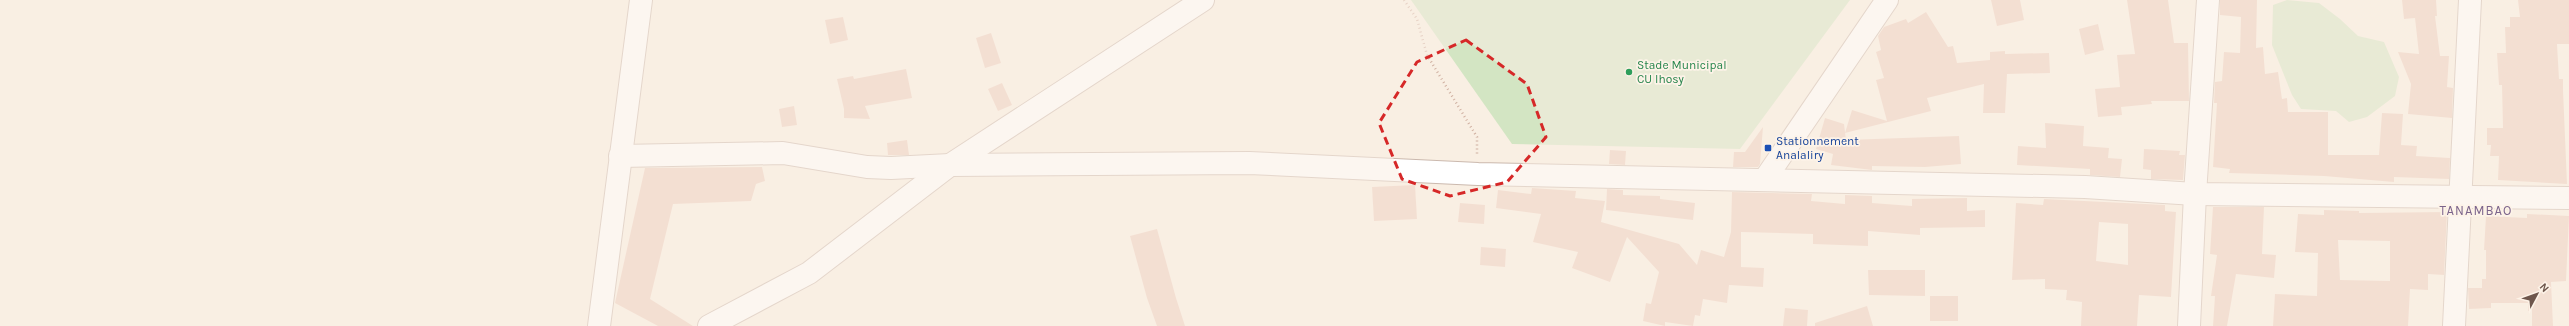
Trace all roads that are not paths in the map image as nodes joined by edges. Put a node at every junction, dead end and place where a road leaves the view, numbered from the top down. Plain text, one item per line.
1 (641, 0) edge
2 (1203, 0) edge
3 (1887, 0) edge
4 (2208, 0) edge
5 (2470, 0) edge
6 (620, 156) junction
7 (950, 165) junction
8 (1765, 179) junction
9 (2195, 194) junction
10 (2461, 198) junction
11 (2569, 198) edge
12 (599, 326) edge
13 (709, 326) edge
14 (2189, 326) edge
15 (2454, 326) edge

1 - 6 street
2 - 7 street
3 - 8 street
4 - 9 street
5 - 10 street
6 - 7 street
6 - 12 street
7 - 8 street
7 - 13 street
8 - 9 street
9 - 10 street
9 - 14 street
10 - 11 street
10 - 15 street

